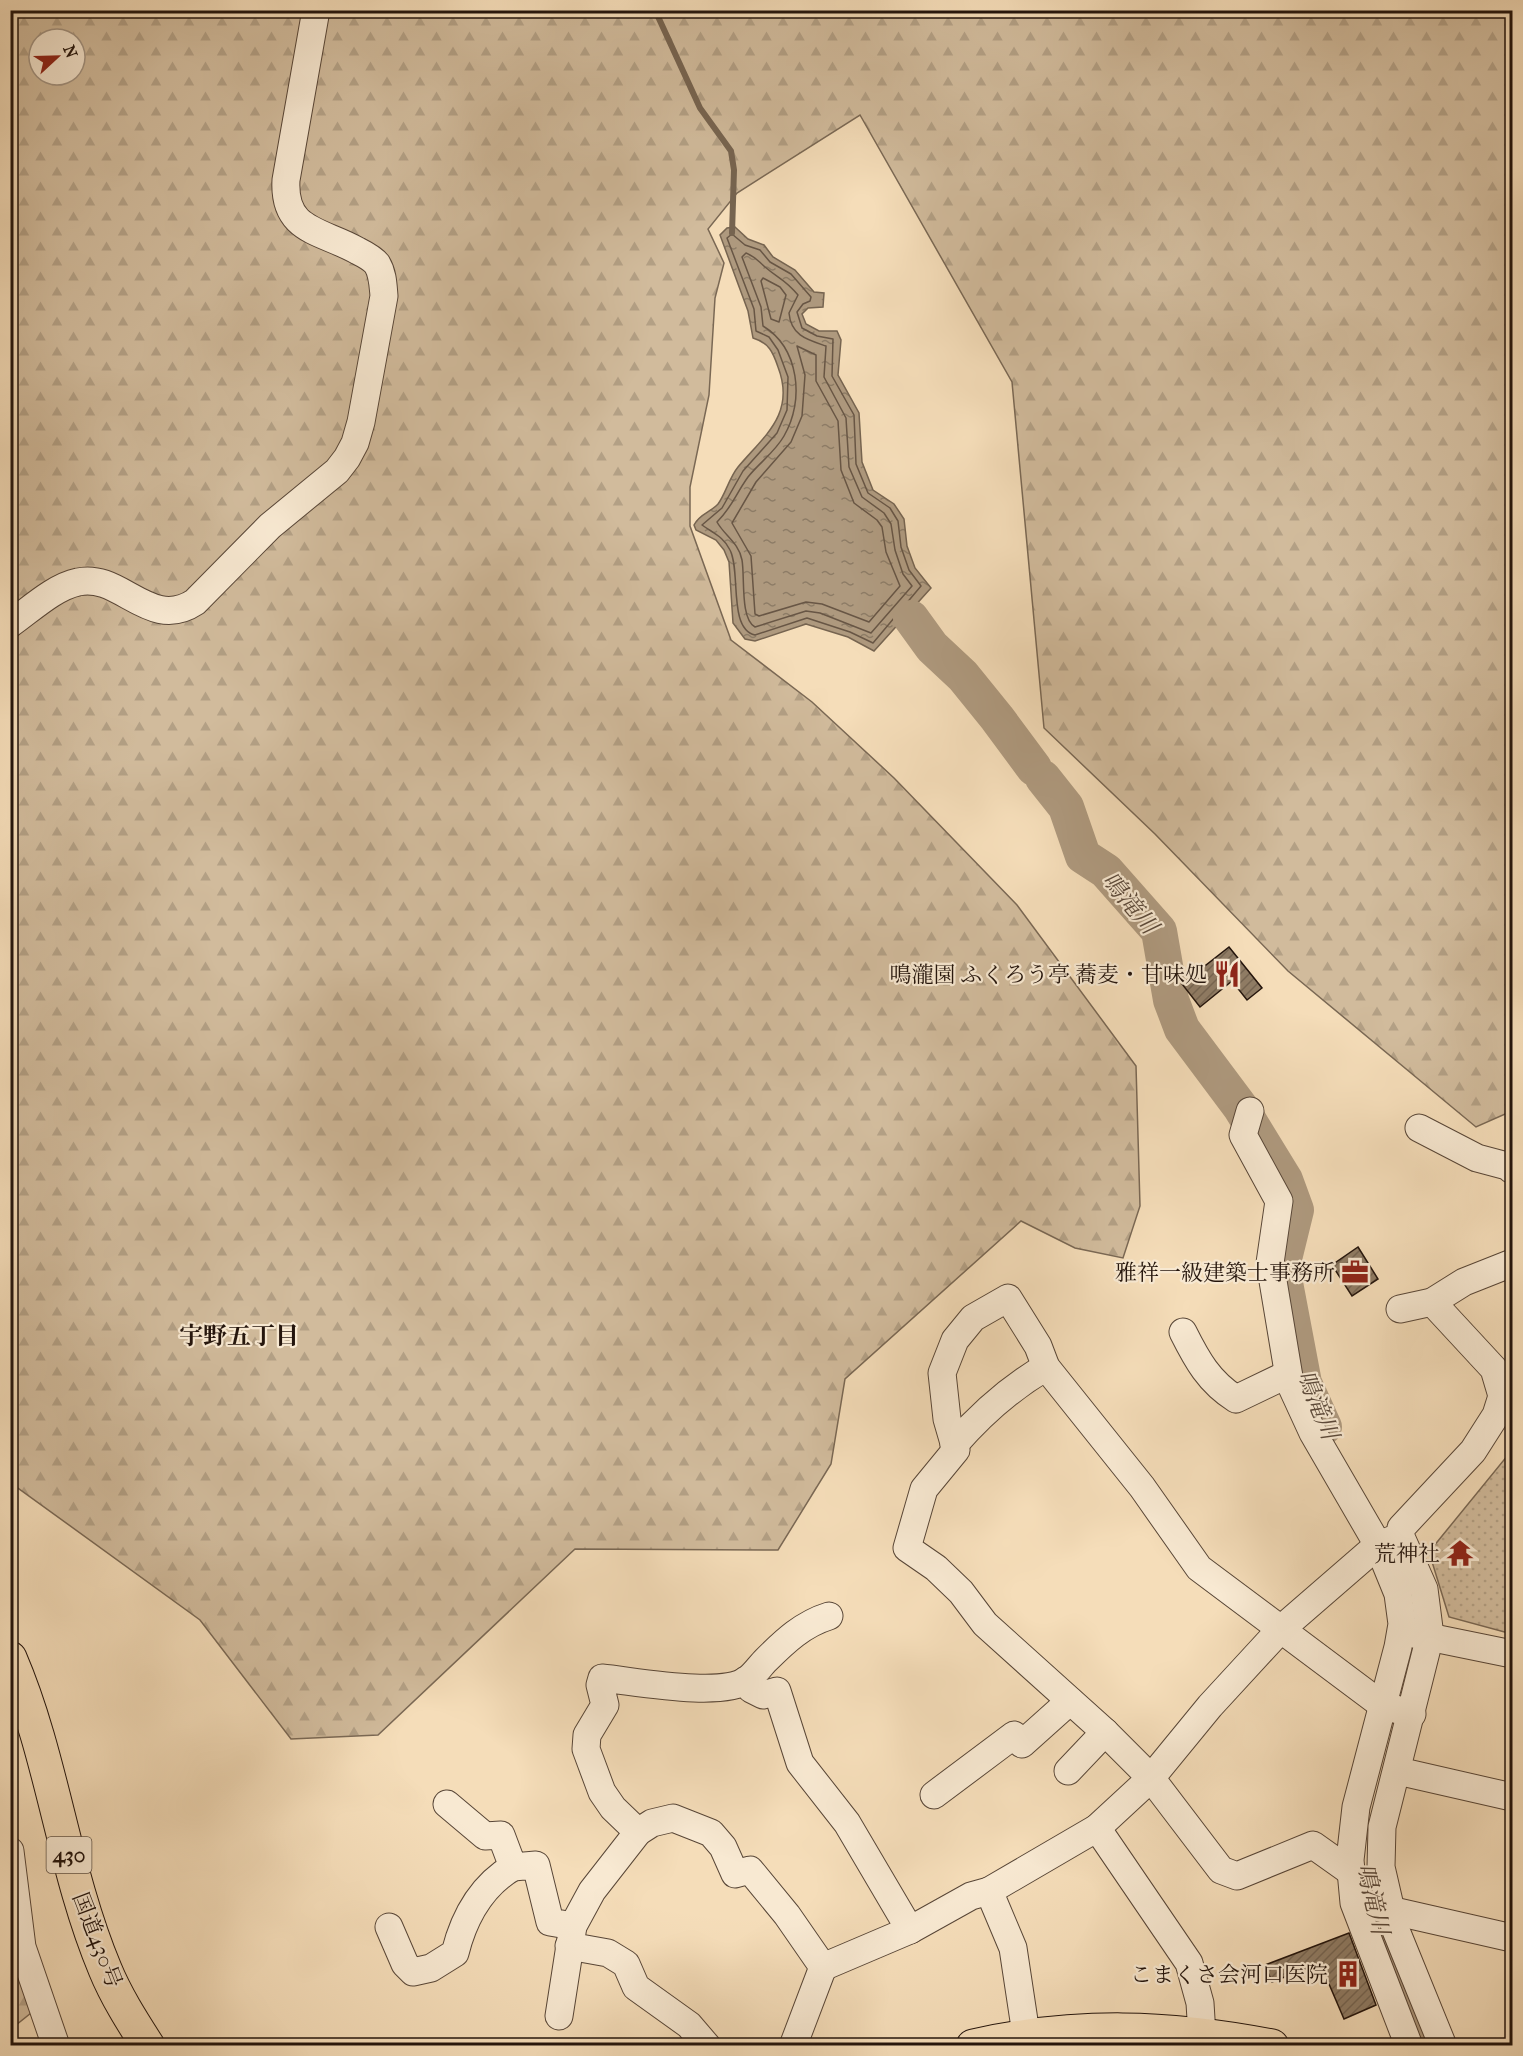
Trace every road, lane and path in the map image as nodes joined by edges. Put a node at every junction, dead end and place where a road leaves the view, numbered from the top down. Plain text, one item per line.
1 (316, 10) edge
2 (10, 624) edge
3 (1248, 1120) dead end
4 (1419, 1128) dead end
5 (1512, 1170) edge
6 (1512, 1263) edge
7 (1432, 1302) junction
8 (1400, 1309) dead end
9 (1183, 1332) dead end
10 (1046, 1367) junction
11 (1288, 1374) junction
12 (1507, 1393) edge
13 (954, 1445) junction
14 (1389, 1541) junction
15 (829, 1616) dead end
16 (1280, 1630) junction
17 (1413, 1634) junction
18 (1512, 1654) edge
19 (10, 1658) edge
20 (746, 1680) junction
21 (1070, 1701) junction
22 (1396, 1709) junction
23 (1105, 1732) junction
24 (1068, 1771) dead end
25 (1398, 1771) junction
26 (1151, 1778) junction
27 (934, 1796) dead end
28 (1512, 1797) edge
29 (447, 1803) dead end
30 (1097, 1828) junction
31 (639, 1833) junction
32 (10, 1851) edge
33 (513, 1867) junction
34 (1351, 1872) junction
35 (989, 1891) junction
36 (1372, 1906) junction
37 (389, 1928) dead end
38 (910, 1930) junction
39 (571, 1936) junction
40 (1512, 1938) edge
41 (823, 1967) junction
42 (559, 2016) dead end
43 (1026, 2034) junction
44 (1116, 2037) edge
45 (1211, 2039) edge
46 (56, 2046) edge
47 (148, 2046) edge
48 (707, 2046) edge
49 (794, 2046) edge
50 (973, 2046) edge
51 (1272, 2046) edge
52 (1408, 2046) edge
53 (1443, 2046) edge

1 - 2 street
3 - 11 street
4 - 5 street
6 - 7 street
7 - 8 street
7 - 12 street
9 - 11 street
10 - 13 street
10 - 13 street
10 - 16 street
11 - 14 street
12 - 14 street
13 - 21 street
14 - 16 street
14 - 17 street
15 - 20 street
16 - 22 street
16 - 26 street
17 - 18 street
17 - 22 street
19 - 47 highway, 国道430号 / 430
20 - 31 street
20 - 38 street
21 - 23 street
21 - 27 street
22 - 25 street
22 - 34 street
23 - 24 street
23 - 26 street
25 - 28 street
25 - 36 street
26 - 30 street
26 - 34 street
29 - 33 street
30 - 35 street
30 - 45 street
31 - 39 street
31 - 41 street
32 - 46 street
33 - 37 street
33 - 39 street
34 - 36 street
35 - 38 street
35 - 43 street
36 - 40 street
36 - 52 street
36 - 53 street
38 - 41 street
39 - 42 street
39 - 48 street
41 - 49 street
43 - 44 highway
43 - 50 highway
44 - 45 highway
45 - 51 highway

